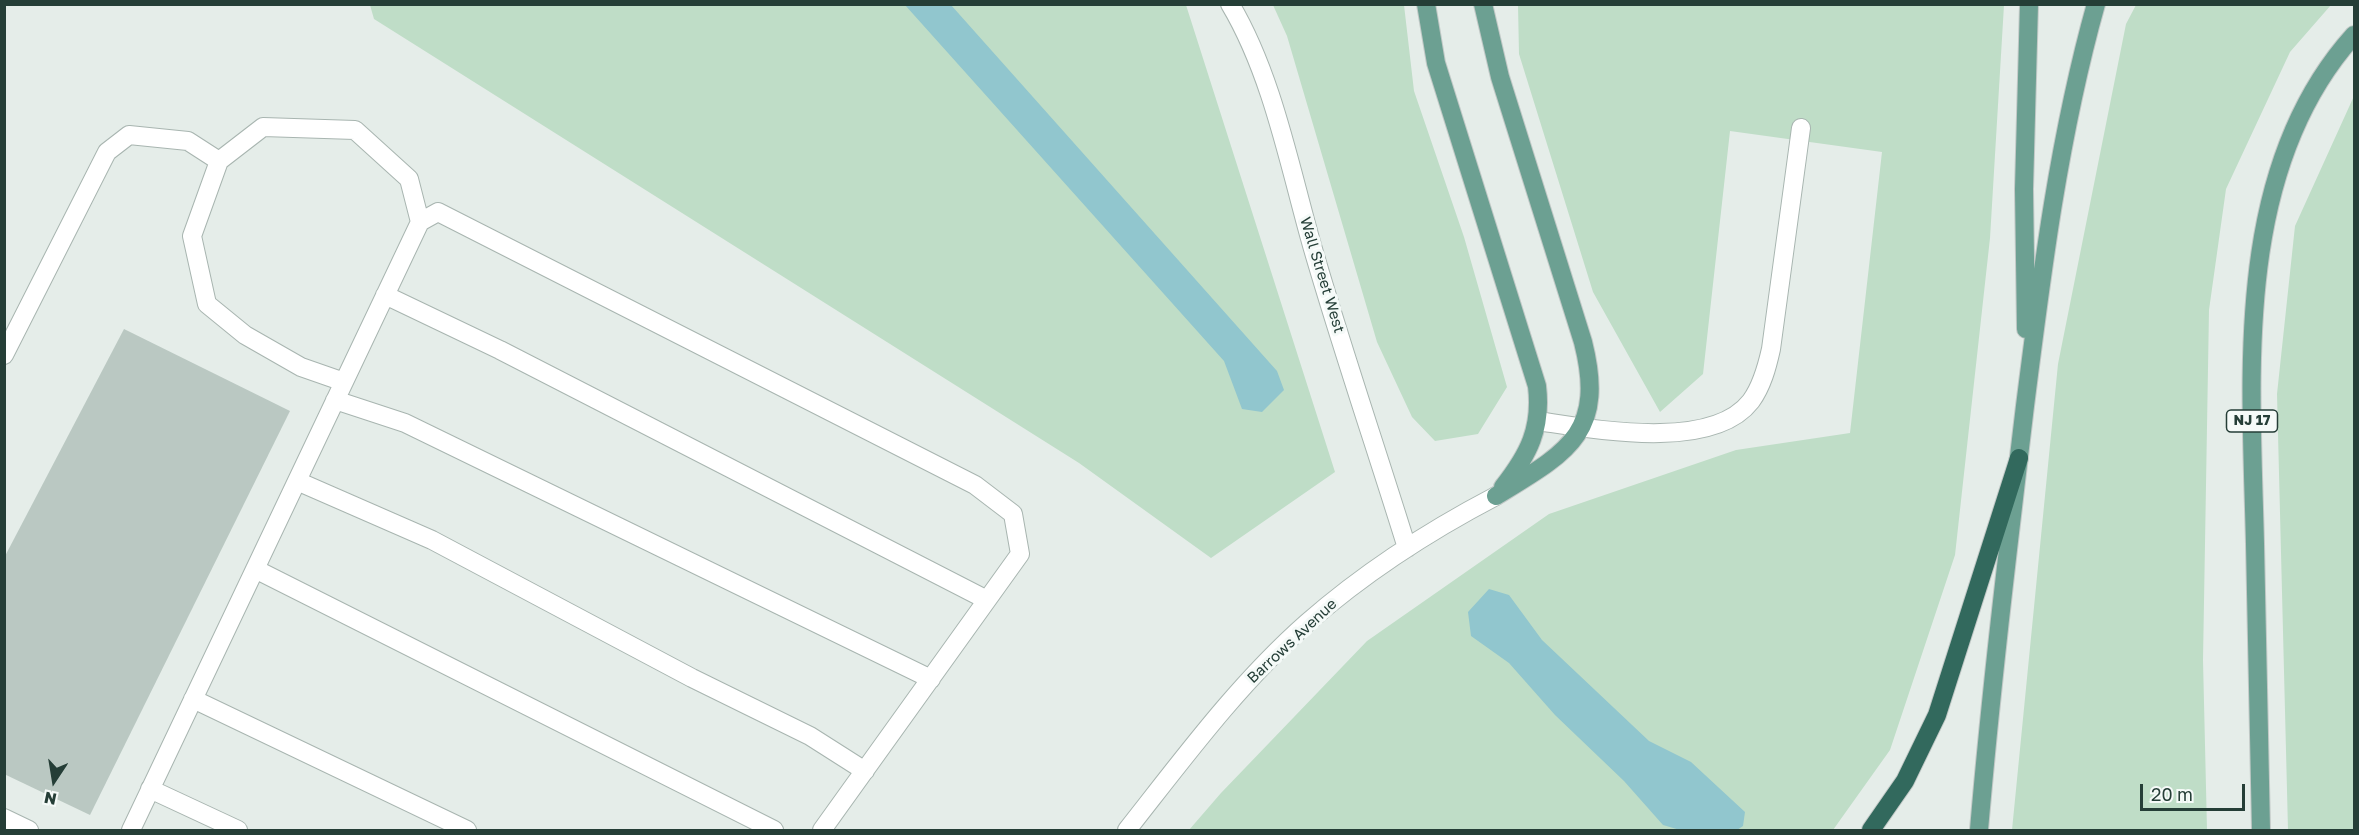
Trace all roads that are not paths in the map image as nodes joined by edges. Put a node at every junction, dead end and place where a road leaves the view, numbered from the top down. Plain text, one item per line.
1 (1230, 4) edge
2 (1425, 4) edge
3 (1483, 4) edge
4 (2029, 4) edge
5 (2096, 4) edge
6 (2355, 35) edge
7 (1801, 128) dead end
8 (219, 161) junction
9 (420, 222) junction
10 (385, 295) junction
11 (4, 355) edge
12 (344, 382) junction
13 (2026, 397) junction
14 (335, 400) junction
15 (1538, 421) junction
16 (1582, 428) junction
17 (2019, 458) junction
18 (297, 481) junction
19 (1496, 496) junction
20 (1407, 548) junction
21 (255, 569) junction
22 (987, 600) junction
23 (931, 679) junction
24 (193, 699) junction
25 (865, 771) junction
26 (150, 789) junction
27 (4, 818) edge
28 (24, 829) edge
29 (131, 831) edge
30 (238, 831) edge
31 (467, 831) edge
32 (774, 831) edge
33 (822, 831) edge
34 (1127, 831) edge
35 (1870, 831) edge
36 (1979, 831) edge
37 (2261, 831) edge

1 - 20 street, Wall Street West
2 - 15 main road
3 - 16 main road
4 - 13 main road
5 - 13 main road
6 - 37 main road, NJ 17
7 - 16 street
8 - 9 street
8 - 11 street
8 - 12 street
9 - 10 street
9 - 22 street
10 - 12 street
10 - 22 street
12 - 14 street
13 - 17 main road
14 - 18 street
14 - 23 street
15 - 16 street
15 - 19 main road
16 - 19 main road
17 - 35 highway
17 - 36 main road
18 - 21 street
18 - 25 street
19 - 20 street, Barrows Avenue
20 - 34 street, Barrows Avenue
21 - 24 street
21 - 32 street
22 - 23 street
23 - 25 street
24 - 26 street
24 - 31 street
25 - 33 street
26 - 29 street
26 - 30 street
27 - 28 street

